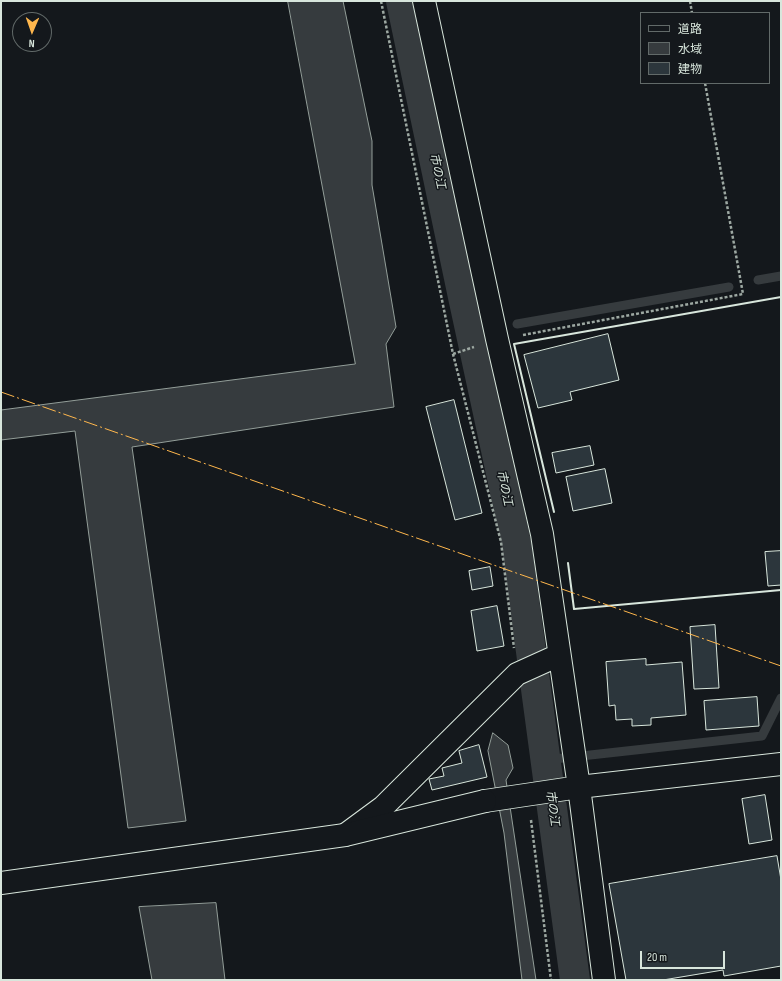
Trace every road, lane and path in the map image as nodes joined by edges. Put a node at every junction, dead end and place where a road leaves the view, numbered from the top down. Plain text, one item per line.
1 (381, 1) edge
2 (424, 1) edge
3 (690, 1) edge
4 (692, 12) edge
5 (705, 84) edge
6 (497, 339) junction
7 (558, 654) junction
8 (517, 674) junction
9 (781, 764) edge
10 (577, 779) junction
11 (521, 795) junction
12 (345, 835) junction
13 (1, 883) edge
14 (551, 980) edge
15 (604, 980) edge

1 - 8 path
2 - 6 street
3 - 4 path
5 - 6 path
6 - 7 street
7 - 8 street
7 - 10 street
8 - 12 street
9 - 10 street
10 - 11 street
10 - 15 street
11 - 12 street
11 - 14 path
12 - 13 street

